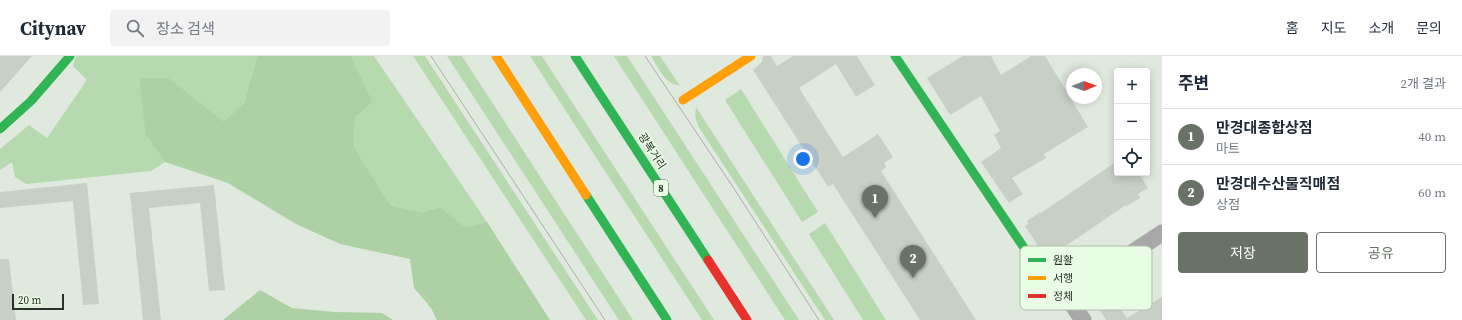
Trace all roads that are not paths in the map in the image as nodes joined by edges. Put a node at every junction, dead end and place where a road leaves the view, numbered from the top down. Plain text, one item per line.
1 (70, 56) edge
2 (496, 56) edge
3 (575, 56) edge
4 (751, 56) edge
5 (895, 56) edge
6 (683, 100) dead end
7 (0, 129) edge
8 (1162, 233) edge
9 (1022, 246) edge
10 (1142, 246) edge
11 (1076, 310) edge
12 (667, 320) edge
13 (747, 320) edge
14 (1083, 320) edge

1 - 7 main road
2 - 12 main road
3 - 13 main road, 광복거리 / 8
4 - 6 main road
5 - 9 main road
8 - 10 street
11 - 14 street

